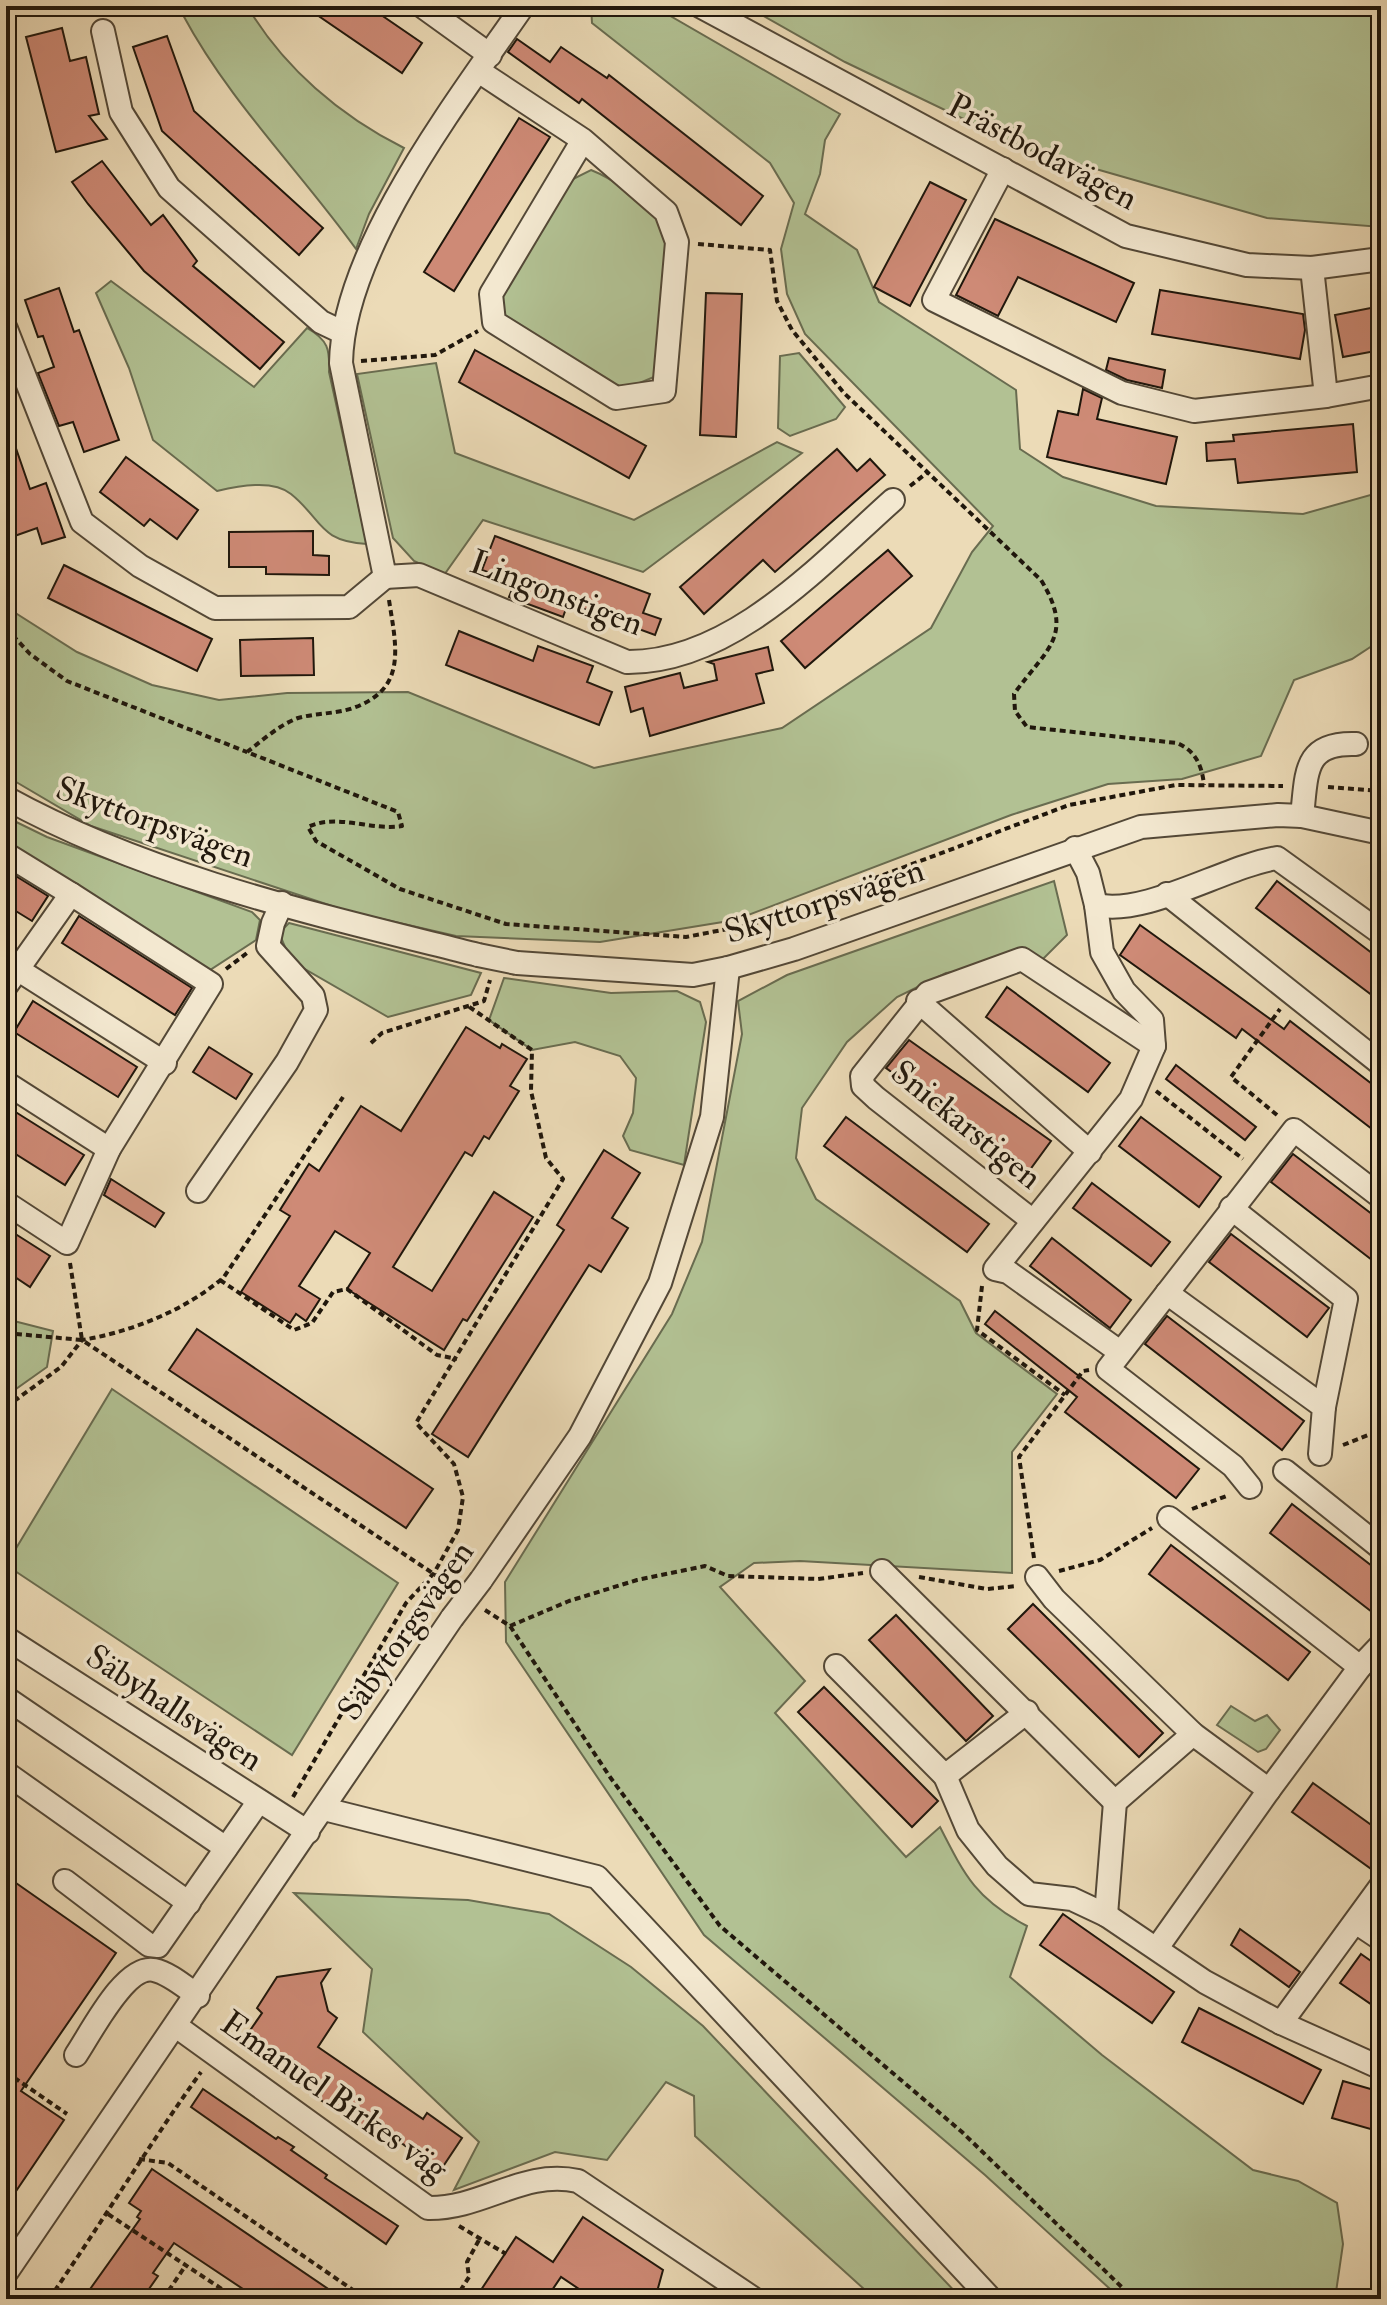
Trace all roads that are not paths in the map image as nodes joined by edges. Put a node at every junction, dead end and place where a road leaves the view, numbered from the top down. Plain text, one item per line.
1 (422, 6) edge
2 (523, 6) edge
3 (700, 6) edge
4 (103, 31) dead end
5 (485, 63) junction
6 (583, 140) junction
7 (1003, 169) junction
8 (1381, 259) edge
9 (1312, 268) junction
10 (6, 329) edge
11 (342, 332) junction
12 (1381, 386) edge
13 (1326, 396) junction
14 (893, 500) dead end
15 (385, 577) junction
16 (1356, 744) dead end
17 (6, 798) edge
18 (1302, 816) junction
19 (1381, 833) edge
20 (1075, 848) junction
21 (6, 854) edge
22 (71, 894) junction
23 (1167, 894) junction
24 (282, 903) junction
25 (1096, 905) junction
26 (1381, 933) edge
27 (728, 968) junction
28 (10, 972) edge
29 (918, 1001) junction
30 (1154, 1046) junction
31 (165, 1063) junction
32 (1381, 1064) edge
33 (6, 1083) edge
34 (109, 1149) junction
35 (1090, 1152) junction
36 (198, 1191) dead end
37 (1381, 1197) edge
38 (6, 1203) edge
39 (1231, 1208) junction
40 (1033, 1221) junction
41 (1167, 1293) junction
42 (1114, 1360) junction
43 (1324, 1407) junction
44 (1320, 1454) road end
45 (1285, 1471) dead end
46 (1250, 1487) road end
47 (1169, 1518) road end
48 (1381, 1548) edge
49 (882, 1571) road end
50 (1037, 1577) road end
51 (6, 1638) edge
52 (1381, 1645) edge
53 (836, 1666) dead end
54 (1360, 1667) junction
55 (6, 1698) edge
56 (1027, 1712) junction
57 (1193, 1734) junction
58 (6, 1773) edge
59 (945, 1776) junction
60 (1269, 1790) junction
61 (259, 1801) junction
62 (1115, 1802) junction
63 (324, 1809) junction
64 (308, 1832) junction
65 (226, 1848) junction
66 (65, 1881) dead end
67 (1381, 1886) edge
68 (189, 1903) junction
69 (1106, 1915) junction
70 (1357, 1923) junction
71 (1381, 1939) edge
72 (1157, 1948) junction
73 (198, 1996) junction
74 (1281, 2023) junction
75 (176, 2026) junction
76 (76, 2055) dead end
77 (1381, 2068) edge
78 (6, 2273) edge
79 (754, 2299) edge
80 (991, 2299) edge

1 - 5 street
2 - 5 street
3 - 7 street, Prästbodavägen
4 - 11 street
5 - 6 street
5 - 11 street
6 - 6 street
7 - 9 street, Prästbodavägen
7 - 13 street
8 - 9 street, Prästbodavägen
9 - 13 street
10 - 15 street
11 - 15 street
12 - 13 street
14 - 15 street, Lingonstigen
16 - 18 street
17 - 24 street, Skyttorpsvägen
18 - 19 street, Skyttorpsvägen
18 - 20 street, Skyttorpsvägen
20 - 25 street
20 - 27 street, Skyttorpsvägen
21 - 22 street
22 - 28 street
22 - 31 street
23 - 25 street
23 - 26 street
23 - 32 street
24 - 27 street, Skyttorpsvägen, bridge
24 - 36 street, Skyttorpsvägen
25 - 30 street
27 - 63 street, Säbytorgsvägen, bridge
28 - 31 street
29 - 30 street, Snickarstigen
29 - 35 street, Snickarstigen
29 - 40 street, Snickarstigen
30 - 35 street, Snickarstigen
31 - 34 street
33 - 34 street
34 - 38 street
35 - 40 street, Snickarstigen
37 - 39 street
39 - 41 street
39 - 43 street
40 - 42 street, Snickarstigen
41 - 42 street
41 - 43 street
42 - 46 street
43 - 44 street
45 - 48 street
47 - 54 street
49 - 56 street
50 - 57 street
51 - 61 street, Säbyhallsvägen
52 - 54 street
53 - 59 street
54 - 60 street
55 - 65 street
56 - 59 street
56 - 62 street
57 - 60 street
57 - 62 street
58 - 68 street
59 - 69 street
60 - 72 street
61 - 64 street, Säbyhallsvägen
61 - 65 street
62 - 69 street
63 - 64 street, Säbytorgsvägen
63 - 80 street
64 - 73 street, Säbytorgsvägen
65 - 68 street
66 - 68 street
67 - 70 street
69 - 72 street
70 - 71 street
70 - 74 street
72 - 74 street
73 - 75 street, Säbytorgsvägen
73 - 76 street
74 - 77 street
75 - 78 street, Säbytorgsvägen
75 - 79 street, Emanuel Birkes väg

